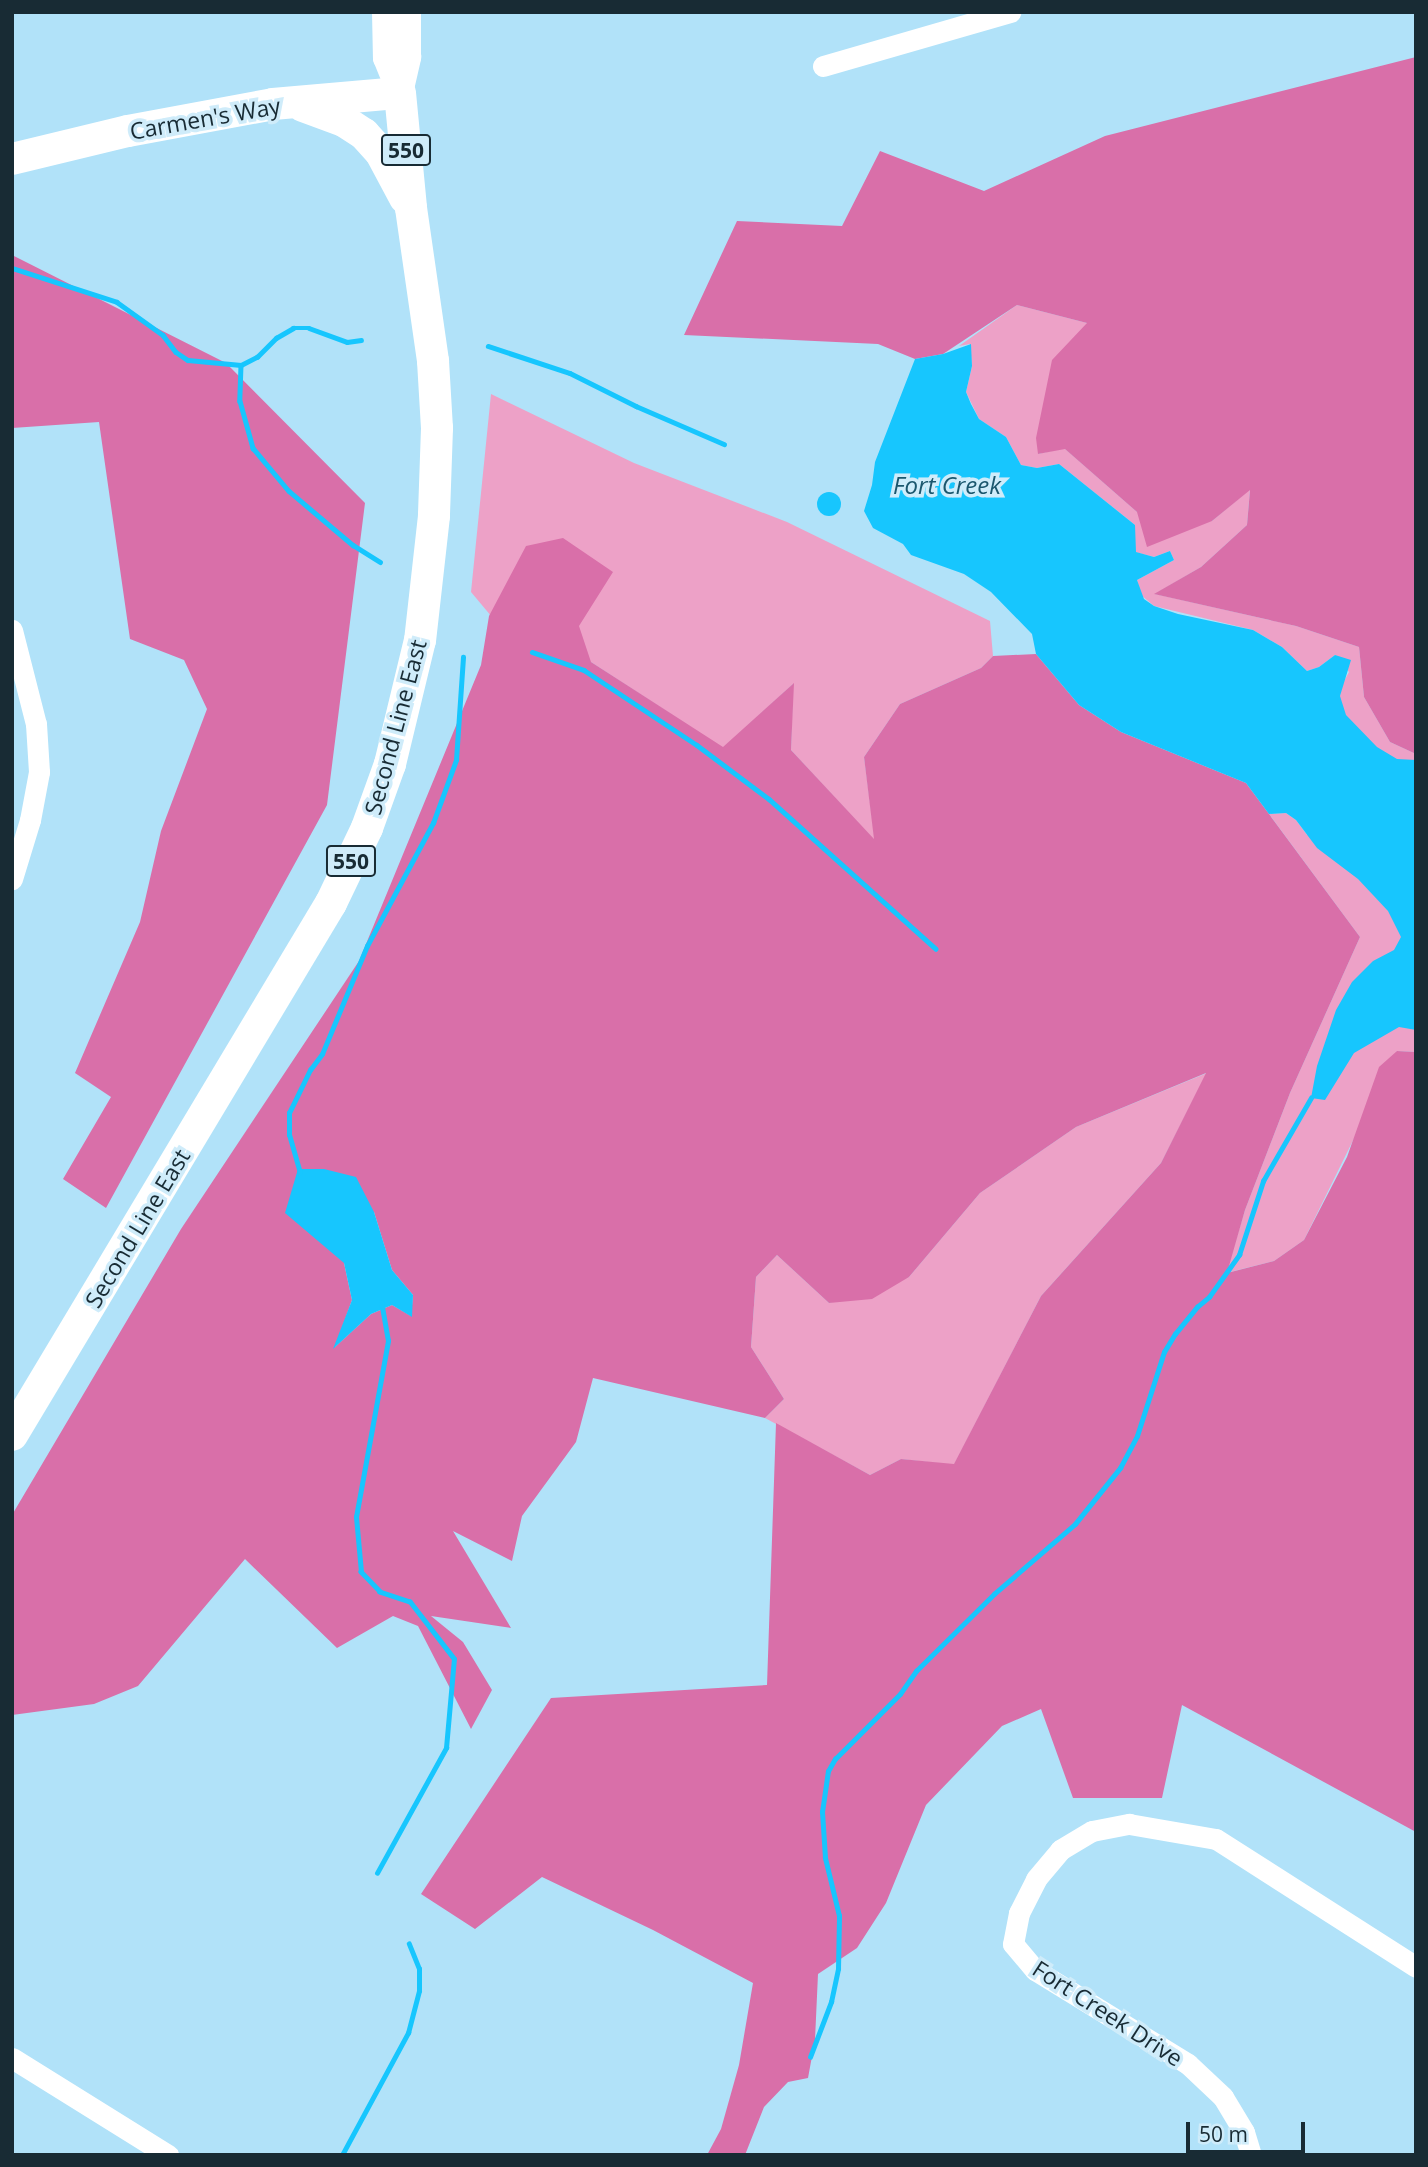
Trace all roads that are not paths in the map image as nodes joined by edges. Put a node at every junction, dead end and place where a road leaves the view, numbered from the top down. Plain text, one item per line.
1 (385, 12) edge
2 (408, 12) edge
3 (1010, 12) edge
4 (823, 66) dead end
5 (400, 93) junction
6 (291, 103) junction
7 (12, 159) edge
8 (411, 208) junction
9 (12, 630) edge
10 (12, 879) edge
11 (12, 1435) edge
12 (1416, 1968) edge
13 (12, 2058) edge
14 (168, 2155) edge
15 (1251, 2155) edge

1 - 5 main road, Second Line East / 550
2 - 5 main road, Second Line East / 550
3 - 4 street
5 - 6 highway, Carmen's Way
5 - 8 highway, Second Line East / 550
6 - 7 highway, Carmen's Way
6 - 8 highway
8 - 11 highway, Second Line East / 550
9 - 10 street
12 - 15 street, Fort Creek Drive
13 - 14 street

